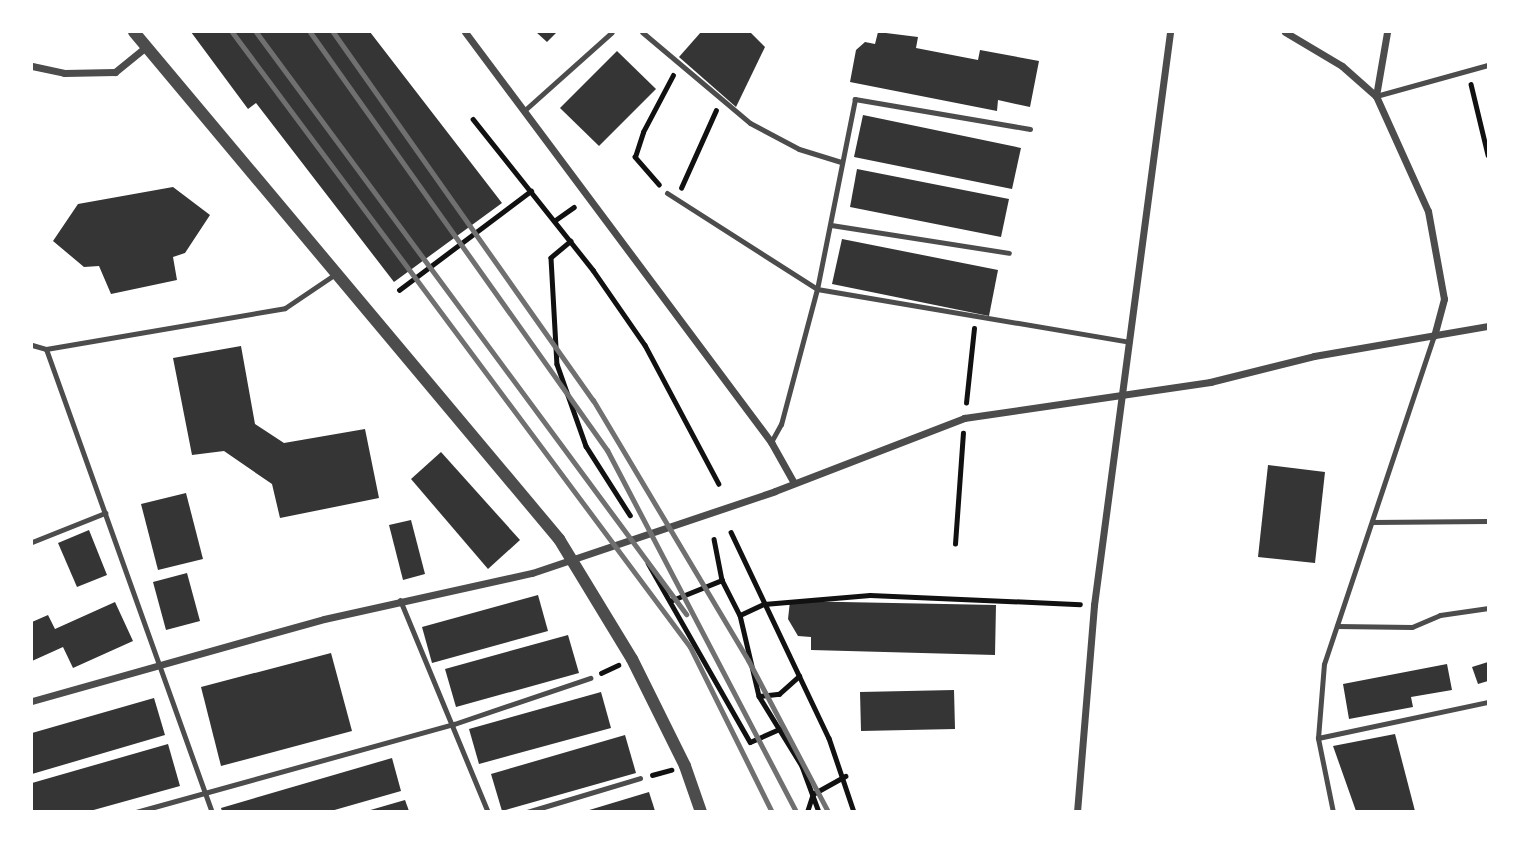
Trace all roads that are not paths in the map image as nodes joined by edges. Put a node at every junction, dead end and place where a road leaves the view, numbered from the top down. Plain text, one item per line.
1 (134, 32) edge
2 (465, 32) edge
3 (612, 32) edge
4 (642, 32) edge
5 (1170, 32) edge
6 (1285, 32) edge
7 (1387, 32) edge
8 (146, 47) junction
9 (32, 65) edge
10 (1489, 65) edge
11 (1376, 96) junction
12 (526, 109) junction
13 (1030, 130) dead end
14 (841, 162) junction
15 (667, 193) road end
16 (831, 225) junction
17 (1009, 253) dead end
18 (334, 275) junction
19 (817, 289) junction
20 (1489, 327) edge
21 (1434, 336) junction
22 (1130, 342) junction
23 (32, 345) edge
24 (46, 349) junction
25 (1121, 394) junction
26 (771, 442) junction
27 (794, 484) junction
28 (105, 513) junction
29 (1489, 521) edge
30 (1372, 522) junction
31 (32, 542) edge
32 (572, 559) junction
33 (400, 600) junction
34 (1489, 608) edge
35 (1337, 626) junction
36 (161, 665) junction
37 (590, 678) road end
38 (32, 701) edge
39 (1489, 702) edge
40 (454, 724) junction
41 (1318, 738) junction
42 (640, 778) road end
43 (207, 794) junction
44 (136, 811) edge
45 (212, 811) edge
46 (488, 811) edge
47 (527, 811) edge
48 (701, 811) edge
49 (1077, 811) edge
50 (1333, 811) edge

1 - 8 street
2 - 12 street
3 - 12 lane
4 - 14 lane
5 - 22 street
6 - 11 street
7 - 11 street
8 - 9 street
8 - 18 street
10 - 11 lane
11 - 21 street
12 - 26 street
13 - 14 lane
14 - 16 lane
15 - 19 lane
16 - 17 lane
16 - 19 lane
18 - 24 lane
18 - 32 street
19 - 22 lane
19 - 26 lane
20 - 21 street
21 - 25 street
21 - 30 lane
22 - 25 street
23 - 24 lane
24 - 28 lane
25 - 27 street
25 - 49 street
26 - 27 street
27 - 32 street
28 - 31 lane
28 - 36 lane
29 - 30 lane
30 - 35 lane
32 - 33 street
32 - 48 street
33 - 36 street
33 - 40 lane
34 - 35 lane
35 - 41 lane
36 - 38 street
36 - 43 lane
37 - 40 lane
39 - 41 lane
40 - 43 lane
40 - 46 lane
41 - 50 lane
42 - 47 lane
43 - 44 lane
43 - 45 lane

